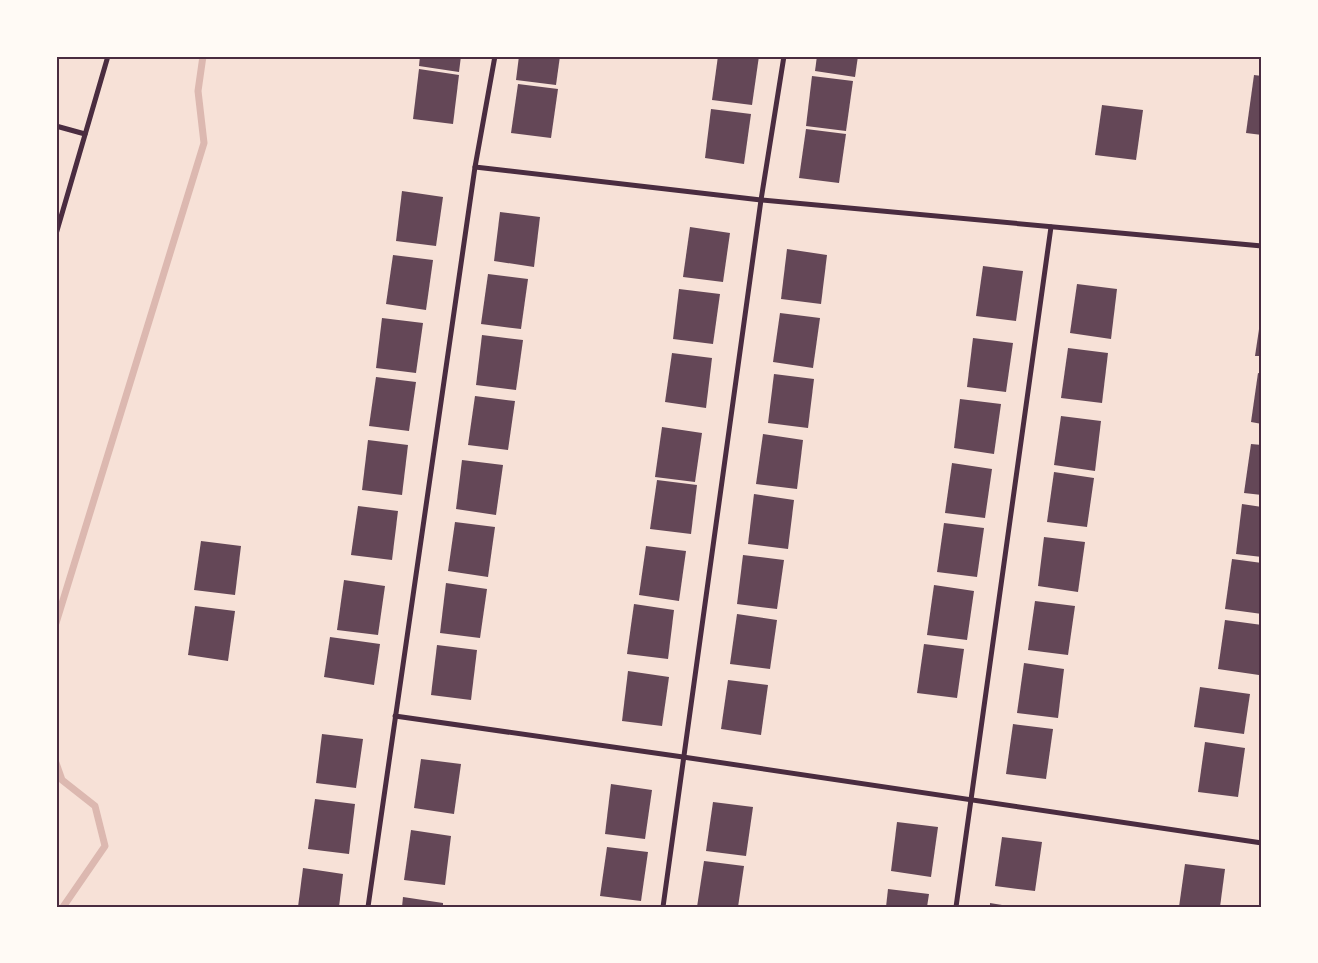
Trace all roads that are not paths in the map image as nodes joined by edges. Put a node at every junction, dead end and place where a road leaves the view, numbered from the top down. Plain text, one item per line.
1 (108, 56) edge
2 (495, 56) edge
3 (784, 56) edge
4 (56, 126) edge
5 (85, 134) junction
6 (475, 167) junction
7 (761, 200) junction
8 (1051, 227) junction
9 (56, 234) edge
10 (1262, 246) edge
11 (395, 716) junction
12 (683, 756) junction
13 (972, 799) junction
14 (1262, 842) edge
15 (368, 907) edge
16 (663, 907) edge
17 (956, 907) edge

1 - 5 street
2 - 6 street
3 - 7 street
4 - 5 street
5 - 9 street
6 - 7 street
6 - 11 street
7 - 8 street
7 - 12 street
8 - 10 street
8 - 13 street
11 - 12 street
11 - 15 street
12 - 13 street
12 - 16 street
13 - 14 street
13 - 17 street

